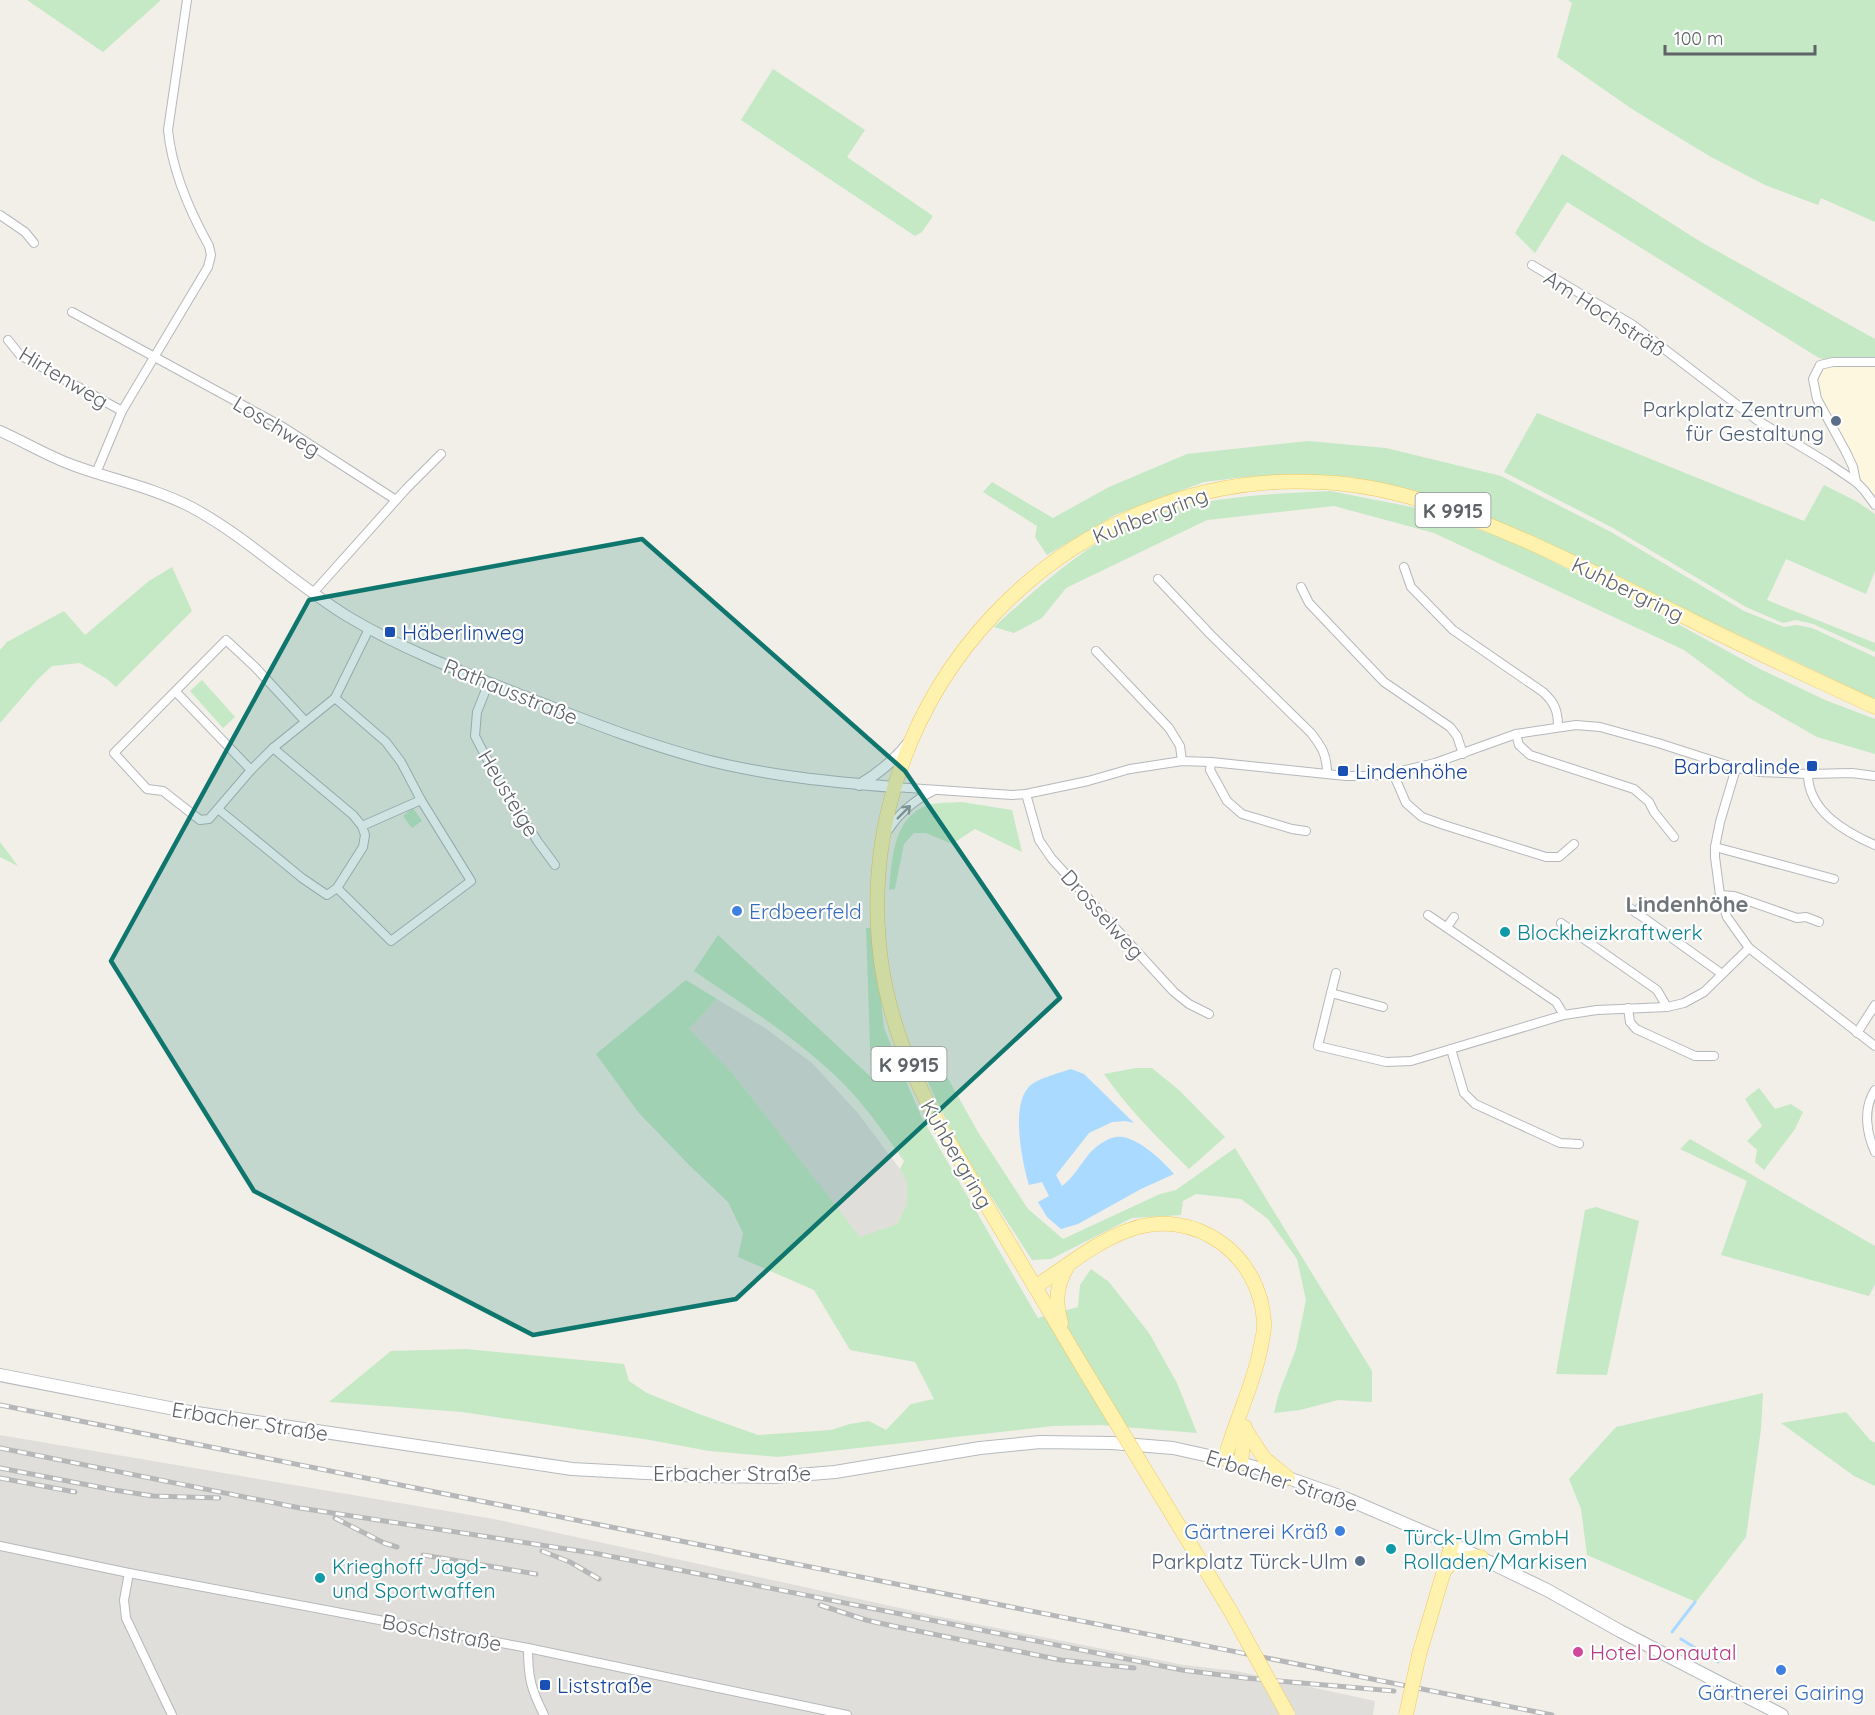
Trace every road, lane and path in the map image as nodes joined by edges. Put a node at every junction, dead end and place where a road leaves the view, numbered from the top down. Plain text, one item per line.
1 (187, 0) edge
2 (0, 215) edge
3 (34, 243) dead end
4 (1532, 266) dead end
5 (72, 312) dead end
6 (8, 340) dead end
7 (155, 356) junction
8 (1875, 362) edge
9 (122, 411) junction
10 (0, 431) edge
11 (441, 454) dead end
12 (96, 473) junction
13 (1856, 482) junction
14 (396, 500) junction
15 (1875, 506) edge
16 (1404, 567) dead end
17 (1158, 579) dead end
18 (1301, 587) dead end
19 (313, 593) junction
20 (369, 629) junction
21 (1096, 651) dead end
22 (489, 682) junction
23 (176, 692) junction
24 (335, 698) junction
25 (1875, 707) edge
26 (305, 721) junction
27 (1558, 727) junction
28 (1516, 734) junction
29 (910, 741) junction
30 (273, 748) junction
31 (1463, 754) junction
32 (1182, 761) junction
33 (1211, 762) junction
34 (1736, 768) junction
35 (251, 770) junction
36 (1393, 773) junction
37 (1327, 774) junction
38 (1808, 774) junction
39 (1875, 776) edge
40 (858, 785) junction
41 (894, 787) junction
42 (935, 790) junction
43 (1026, 794) junction
44 (421, 800) junction
45 (218, 809) junction
46 (362, 826) junction
47 (1306, 831) dead end
48 (1674, 837) dead end
49 (882, 843) junction
50 (1574, 844) dead end
51 (1875, 845) edge
52 (1715, 847) junction
53 (555, 865) dead end
54 (1834, 879) dead end
55 (337, 888) junction
56 (1720, 895) junction
57 (1644, 902) dead end
58 (1428, 915) dead end
59 (1454, 917) dead end
60 (1819, 922) dead end
61 (1561, 923) dead end
62 (1447, 927) junction
63 (1749, 948) junction
64 (1336, 973) dead end
65 (1722, 974) junction
66 (1331, 993) junction
67 (1875, 1005) edge
68 (1383, 1007) dead end
69 (1667, 1007) junction
70 (1628, 1008) junction
71 (1209, 1014) dead end
72 (1564, 1015) junction
73 (1857, 1033) junction
74 (1875, 1046) edge
75 (1451, 1049) junction
76 (1714, 1056) dead end
77 (1875, 1089) edge
78 (1579, 1144) dead end
79 (1875, 1152) edge
80 (1068, 1264) junction
81 (1035, 1287) junction
82 (1065, 1337) junction
83 (0, 1375) edge
84 (1244, 1407) junction
85 (1245, 1429) junction
86 (1225, 1459) junction
87 (1241, 1463) junction
88 (1288, 1478) junction
89 (1452, 1544) junction
90 (0, 1546) edge
91 (1481, 1557) junction
92 (1443, 1572) junction
93 (129, 1573) junction
94 (528, 1648) junction
95 (172, 1715) edge
96 (544, 1715) edge
97 (847, 1715) edge
98 (1288, 1715) edge
99 (1406, 1715) edge
100 (1782, 1715) edge

1 - 7 street
2 - 3 street
4 - 13 street, Am Hochsträß
5 - 7 street, Loschweg
6 - 9 street, Hirtenweg
7 - 9 street
7 - 14 street, Loschweg
8 - 13 street, Am Hochsträß
9 - 12 street
10 - 12 street, Rathausstraße
11 - 14 street
12 - 19 street, Rathausstraße
13 - 15 street, Am Hochsträß
14 - 19 street
16 - 27 street
17 - 37 street
18 - 31 street
19 - 20 street, Rathausstraße
20 - 22 street, Rathausstraße
20 - 24 street
21 - 32 street
22 - 40 street, Rathausstraße
22 - 53 street, Heusteige
23 - 26 street
23 - 35 street
23 - 45 street
24 - 26 street
24 - 44 street
25 - 29 main road, Kuhbergring / K 9915
26 - 30 street
27 - 28 street
27 - 34 street
28 - 31 street
28 - 48 street
29 - 40 street
29 - 41 main road, Kuhbergring / K 9915
30 - 35 street
30 - 46 street
31 - 36 street
32 - 33 street
32 - 43 street
33 - 37 street
33 - 47 street
34 - 38 street
34 - 52 street
35 - 45 street
36 - 37 street
36 - 50 street
38 - 39 street
38 - 51 street
40 - 41 street, Rathausstraße
41 - 42 street
41 - 49 main road, Kuhbergring / K 9915
42 - 43 street
49 -> 42 street
43 - 71 street, Drosselweg
44 - 46 street
44 - 55 street
45 - 55 street
46 - 55 street
49 - 81 main road, Kuhbergring / K 9915
52 - 54 street
52 - 56 street
56 - 60 street
56 - 63 street
57 - 65 street
58 - 62 street
59 - 62 street
61 - 69 street
62 - 72 street
63 - 65 street
63 - 73 street
64 - 66 street
65 - 69 street
66 - 68 street
66 - 75 street
67 - 73 street
69 - 70 street
70 - 72 street
70 - 76 street
72 - 75 street
73 - 74 street
75 - 78 street
77 - 79 street
80 - 81 main road
80 - 82 main road
80 - 84 main road
81 - 82 main road, Kuhbergring / K 9915
82 - 98 main road, Kuhbergring / K 9915, bridge
83 - 86 main road, Erbacher Straße
84 - 85 main road
84 - 86 main road
85 - 87 main road
85 - 88 main road
86 - 87 main road, Erbacher Straße
87 - 88 main road, Erbacher Straße
88 - 89 main road, Erbacher Straße
89 - 91 main road, Erbacher Straße
89 - 92 main road
90 - 93 street, Boschstraße
91 - 92 main road
91 - 100 main road, Erbacher Straße
92 - 99 main road, bridge
93 - 94 street, Boschstraße
93 - 95 street
94 - 96 street
94 - 97 street, Boschstraße

